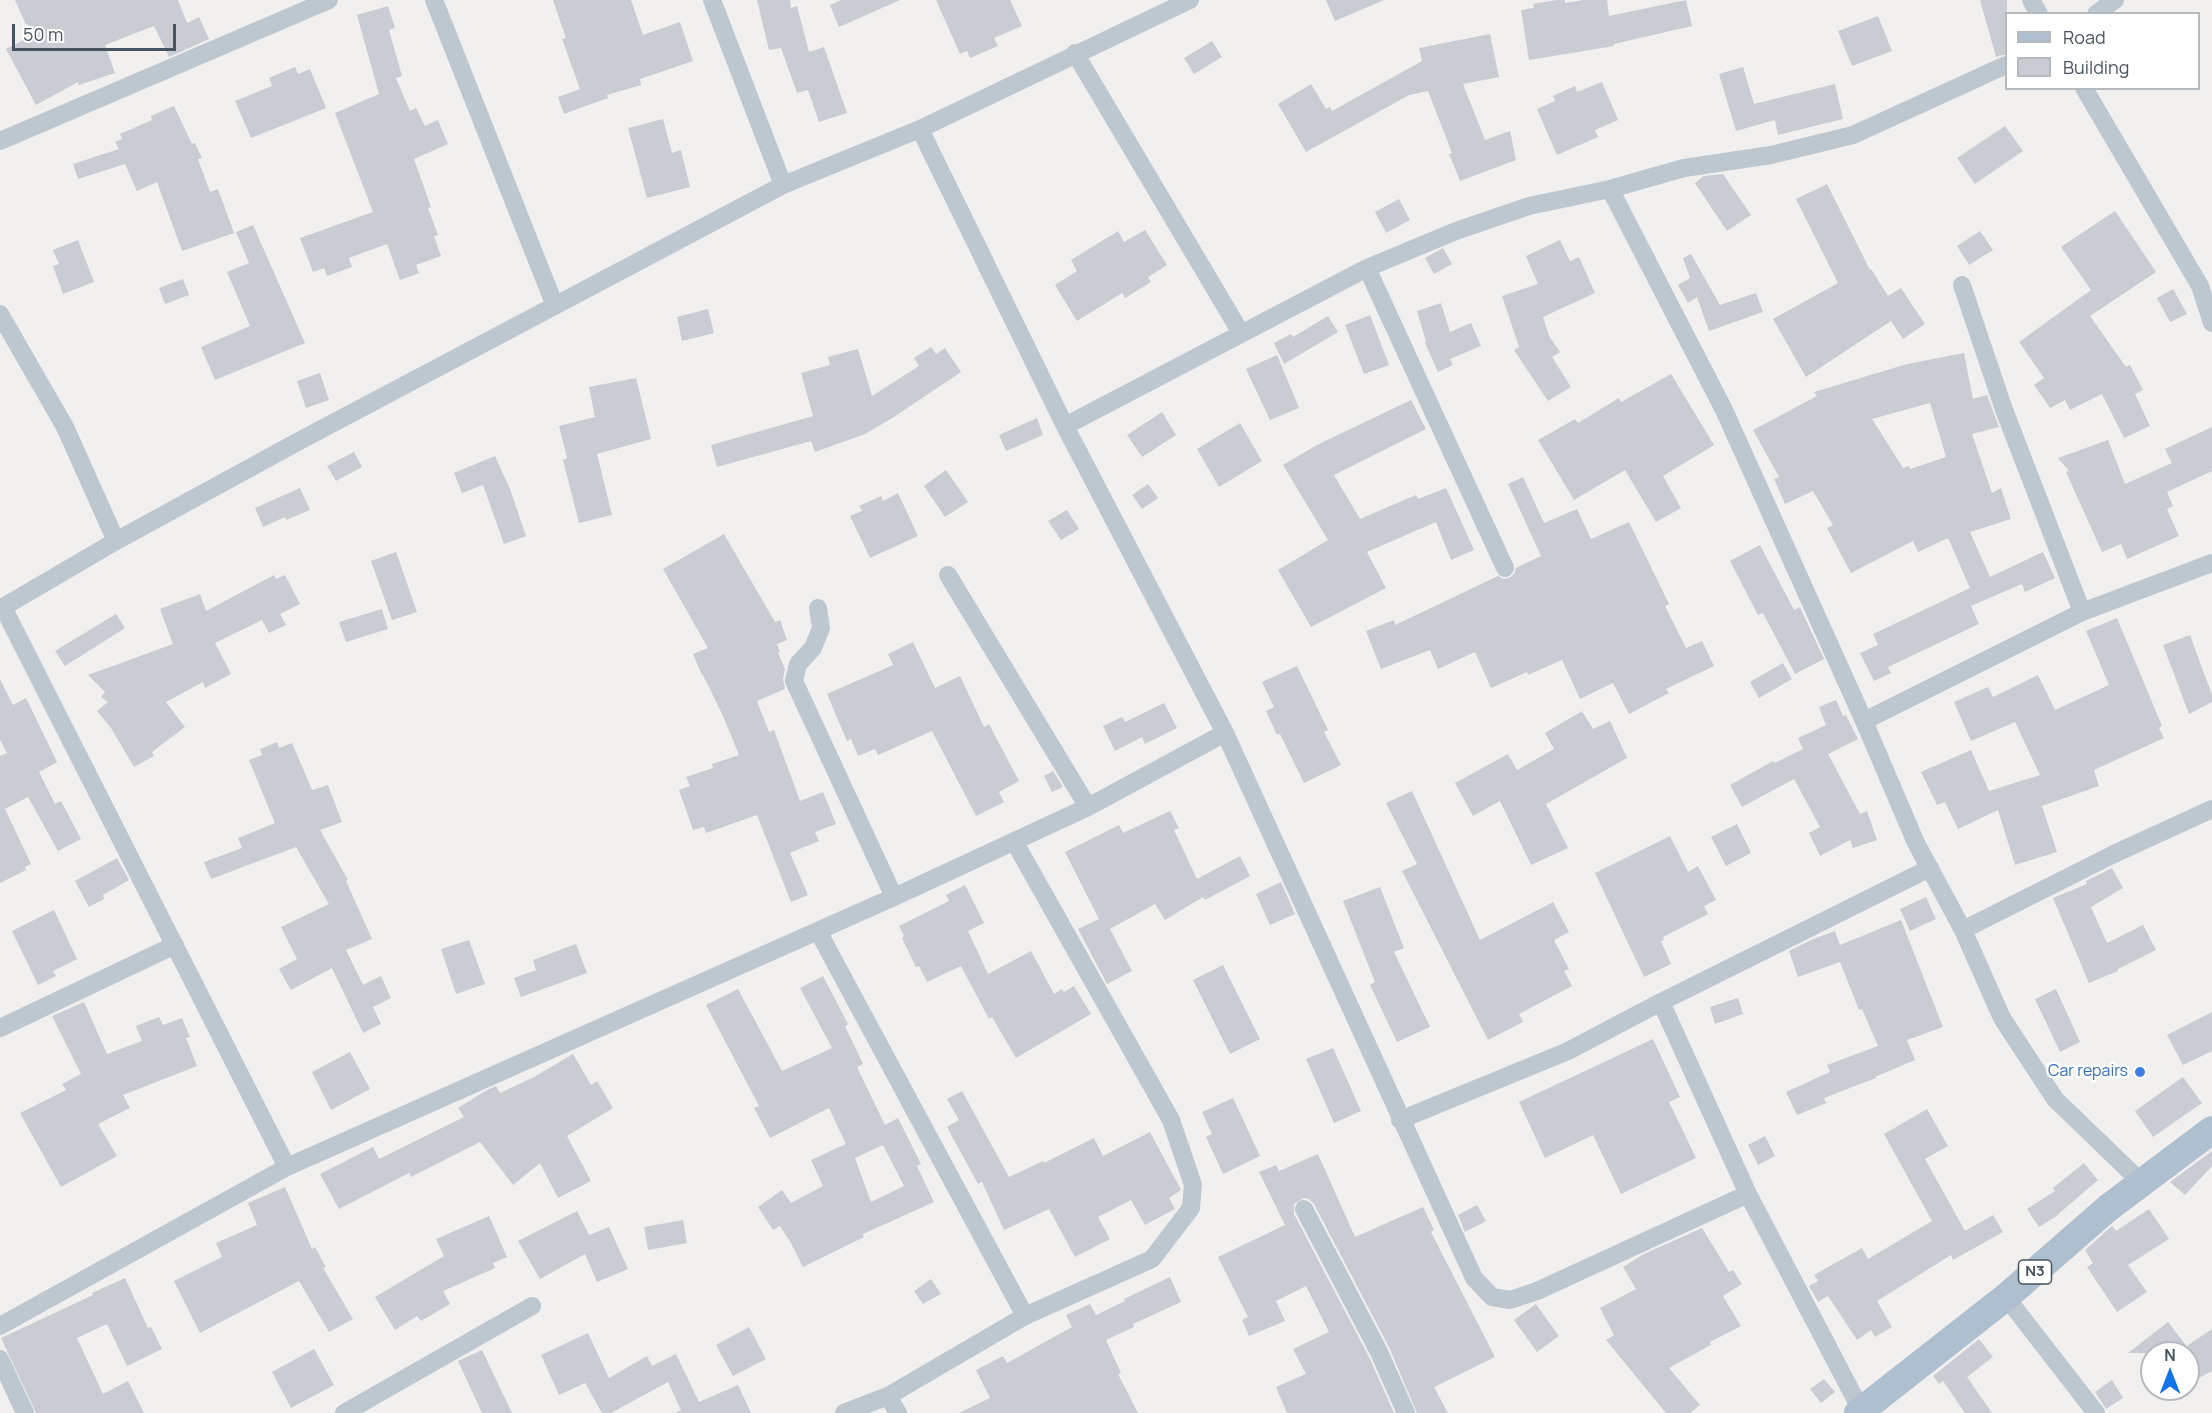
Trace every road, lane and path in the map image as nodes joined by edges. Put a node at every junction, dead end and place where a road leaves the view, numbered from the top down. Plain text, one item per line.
1 (329, 0) edge
2 (434, 0) edge
3 (712, 0) edge
4 (1190, 0) edge
5 (2115, 0) edge
6 (2099, 12) edge
7 (1075, 53) junction
8 (2005, 66) edge
9 (2085, 90) edge
10 (920, 129) junction
11 (0, 141) edge
12 (783, 185) junction
13 (1610, 189) junction
14 (1367, 268) junction
15 (1962, 285) dead end
16 (555, 306) junction
17 (0, 314) edge
18 (2212, 323) edge
19 (1241, 333) junction
20 (1065, 426) junction
21 (116, 541) junction
22 (2212, 563) edge
23 (1505, 568) dead end
24 (948, 575) dead end
25 (2, 608) edge
26 (818, 608) dead end
27 (2082, 612) junction
28 (1864, 721) junction
29 (1225, 733) junction
30 (1088, 807) junction
31 (2212, 809) edge
32 (1014, 841) junction
33 (1930, 867) junction
34 (894, 897) junction
35 (1964, 930) junction
36 (818, 931) junction
37 (175, 945) junction
38 (1661, 1002) junction
39 (0, 1029) edge
40 (1400, 1120) junction
41 (2212, 1130) edge
42 (287, 1167) junction
43 (2142, 1183) junction
44 (1748, 1194) junction
45 (1304, 1209) dead end
46 (2006, 1297) junction
47 (532, 1306) dead end
48 (1025, 1316) junction
49 (0, 1326) edge
50 (0, 1359) edge
51 (888, 1396) junction
52 (1860, 1412) edge
53 (25, 1413) edge
54 (344, 1413) edge
55 (844, 1413) edge
56 (898, 1413) edge
57 (1406, 1413) edge
58 (2096, 1413) edge

1 - 11 street
2 - 16 street
3 - 12 street
4 - 7 street
5 - 6 street
7 - 10 street
7 - 19 street
8 - 13 street
9 - 18 street
10 - 12 street
10 - 20 street
12 - 16 street
13 - 14 street
13 - 28 street
14 - 19 street
14 - 23 street
15 - 27 street
16 - 21 street
17 - 21 street
19 - 20 street
20 - 29 street
21 - 25 street
22 - 27 street
24 - 30 street
25 - 37 street
26 - 34 street
27 - 28 street
28 - 33 street
29 - 30 street
29 - 40 street
30 - 32 street
31 - 35 street
32 - 34 street
32 - 48 street
33 - 35 street
33 - 38 street
34 - 36 street
35 - 43 street
36 - 42 street
36 - 48 street
37 - 39 street
37 - 42 street
38 - 40 street
38 - 44 street
40 - 44 street
41 - 43 main road, N3
42 - 49 street
43 - 46 main road, N3
44 - 52 street
45 - 57 street
46 - 52 main road, N3
46 - 58 street
47 - 54 street
48 - 51 street
50 - 53 street
51 - 55 street
51 - 56 street

